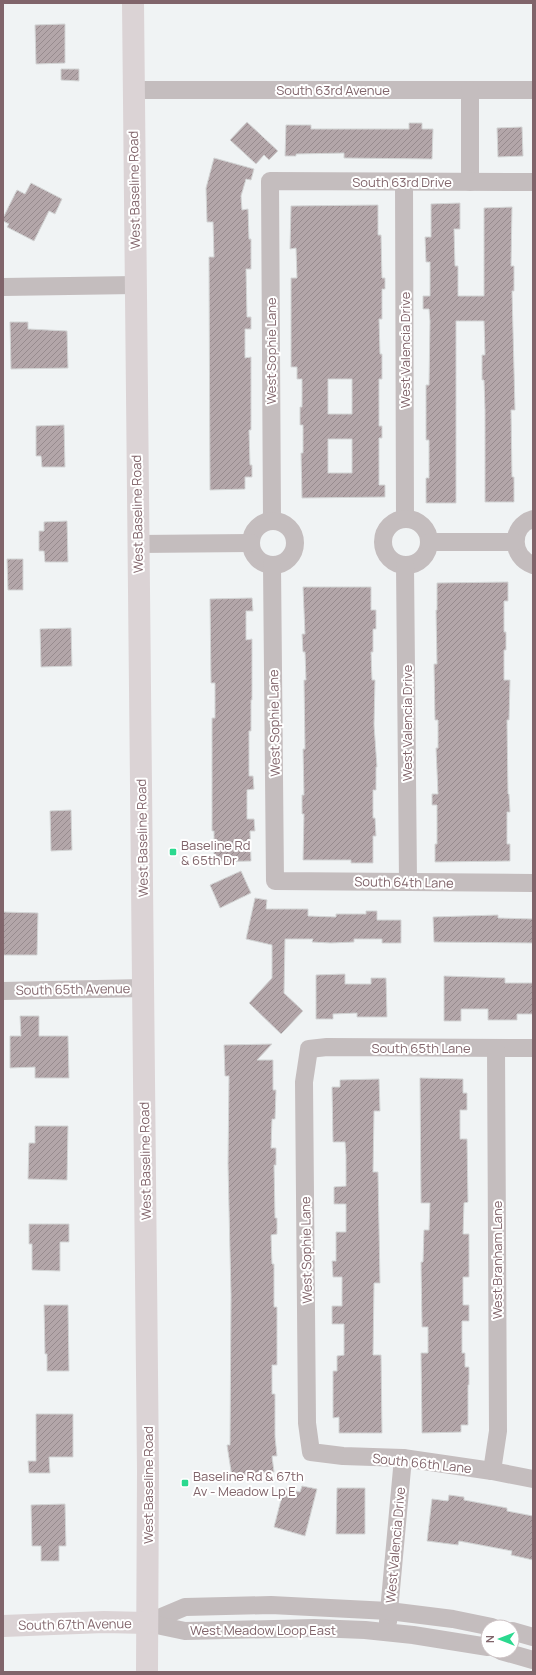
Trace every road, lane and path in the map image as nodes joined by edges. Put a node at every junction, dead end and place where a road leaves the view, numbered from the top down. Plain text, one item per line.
1 (133, 3) edge
2 (133, 90) junction
3 (470, 90) junction
4 (533, 90) edge
5 (270, 181) joint
6 (404, 182) junction
7 (470, 182) junction
8 (533, 182) edge
9 (135, 285) junction
10 (3, 287) edge
11 (405, 518) junction
12 (533, 519) edge
13 (272, 521) junction
14 (250, 542) junction
15 (429, 542) junction
16 (515, 542) junction
17 (138, 544) junction
18 (533, 565) edge
19 (272, 566) junction
20 (405, 566) junction
21 (275, 881) joint
22 (408, 881) junction
23 (533, 883) edge
24 (144, 988) junction
25 (3, 990) edge
26 (496, 1048) junction
27 (533, 1048) edge
28 (309, 1049) joint
29 (311, 1452) joint
30 (402, 1458) junction
31 (492, 1471) junction
32 (533, 1479) edge
33 (389, 1611) junction
34 (147, 1623) junction
35 (480, 1625) edge
36 (3, 1626) edge
37 (387, 1632) junction
38 (520, 1633) edge
39 (533, 1637) edge
40 (480, 1646) edge
41 (520, 1656) edge
42 (533, 1660) edge
43 (147, 1672) edge

1 - 2 main road, West Baseline Road
2 - 3 street, South 63rd Avenue
2 - 9 main road, West Baseline Road
3 - 4 street, South 63rd Avenue
3 - 7 street
5 - 6 street, South 63rd Drive
5 - 13 street, West Sophie Lane
6 - 7 street, South 63rd Drive
6 - 11 street, West Valencia Drive
7 - 8 street, South 63rd Drive
9 - 10 street
9 - 17 main road, West Baseline Road
11 - 15 street
11 - 20 street
12 - 16 street
13 - 14 street
13 - 19 street
14 - 17 street
14 - 19 street
15 - 16 street
15 - 20 street
16 - 18 street
17 - 24 main road, West Baseline Road
19 - 21 street, West Sophie Lane
20 - 22 street, West Valencia Drive
21 - 22 street, South 64th Lane
22 - 23 street, South 64th Lane
24 - 25 street, South 65th Avenue
24 - 34 main road, West Baseline Road
26 - 27 street, South 65th Lane
26 - 28 street, South 65th Lane
26 - 31 street, West Branham Lane
28 - 29 street, West Sophie Lane
29 - 30 street, South 66th Lane
30 - 31 street, South 66th Lane
30 - 33 street, West Valencia Drive
31 - 32 street, South 66th Lane
33 - 34 street, West Meadow Loop East
33 - 35 street, West Meadow Loop East
33 - 37 street, West Valencia Drive
34 - 36 main road, South 67th Avenue
34 - 37 street, West Meadow Loop East
34 - 43 main road, West Baseline Road
37 - 40 street, West Meadow Loop East
38 - 39 street
41 - 42 street

